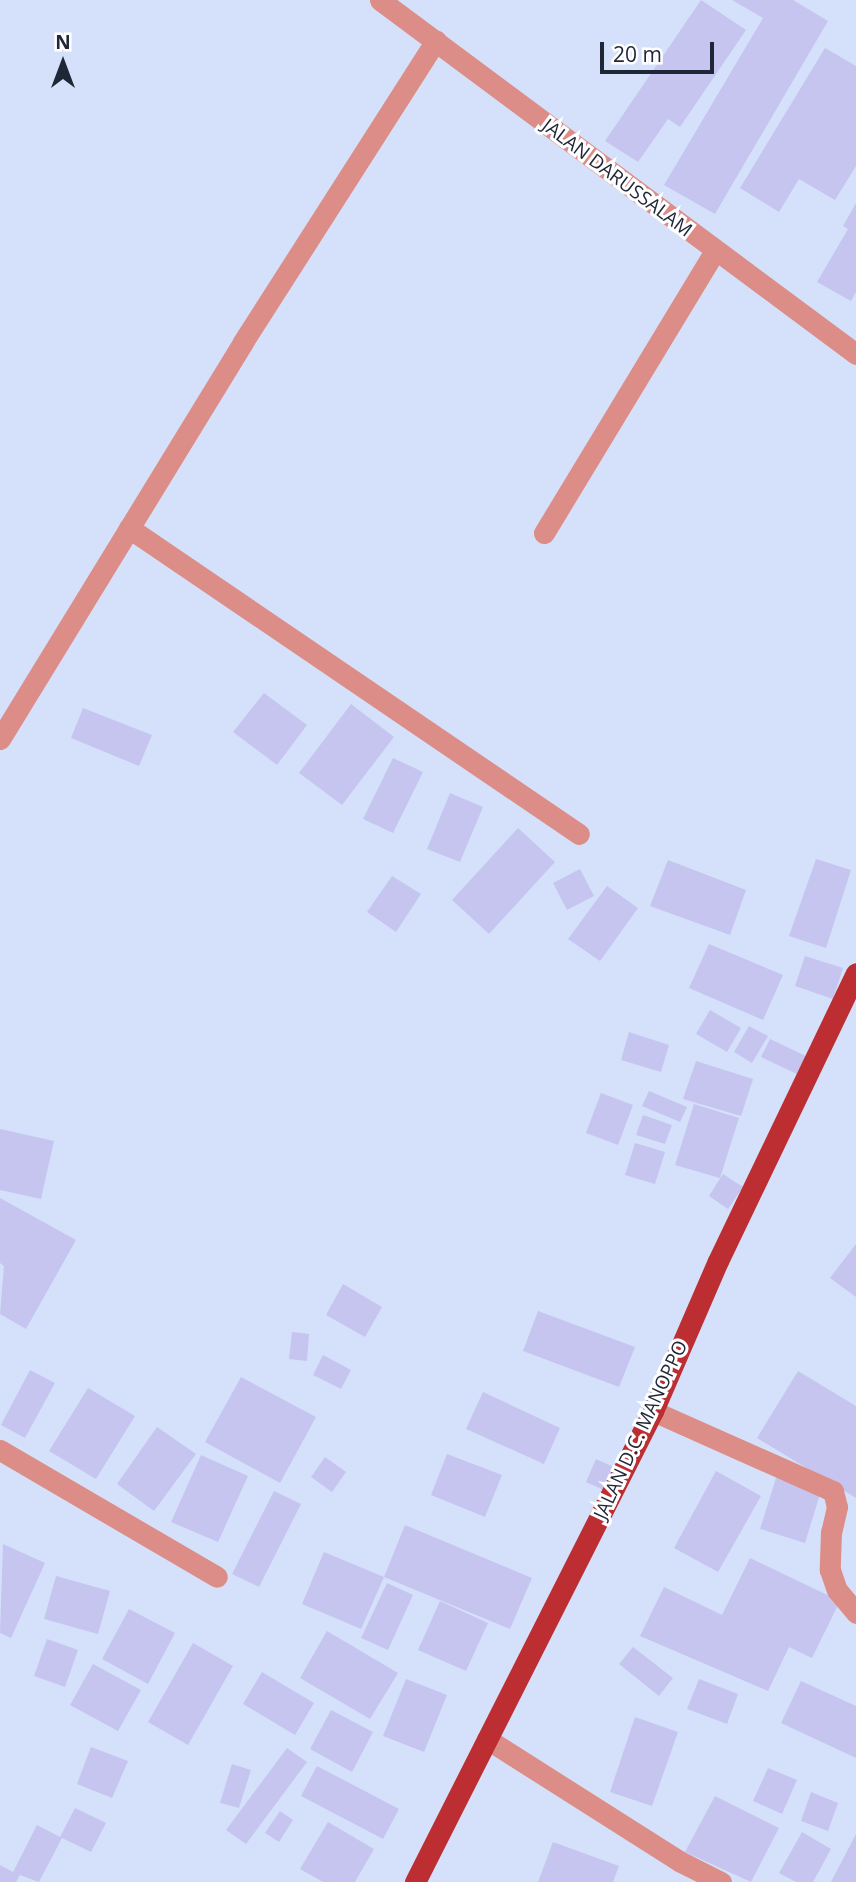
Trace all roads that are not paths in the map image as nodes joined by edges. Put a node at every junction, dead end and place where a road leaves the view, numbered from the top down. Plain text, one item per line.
1 (380, 0) edge
2 (436, 40) junction
3 (714, 252) junction
4 (856, 354) edge
5 (129, 528) junction
6 (544, 533) dead end
7 (0, 740) edge
8 (579, 835) dead end
9 (856, 973) edge
10 (653, 1411) junction
11 (0, 1450) edge
12 (216, 1577) dead end
13 (856, 1613) edge
14 (486, 1739) junction
15 (415, 1882) edge
16 (721, 1882) edge

1 - 2 street, JALAN DARUSSALAM
2 - 3 street, JALAN DARUSSALAM
2 - 5 street
3 - 4 street, JALAN DARUSSALAM
3 - 6 street
5 - 7 street
5 - 8 street
9 - 10 highway, JALAN D.C. MANOPPO
10 - 13 street
10 - 14 highway, JALAN D.C. MANOPPO
11 - 12 street
14 - 15 highway, JALAN D.C. MANOPPO
14 - 16 street

